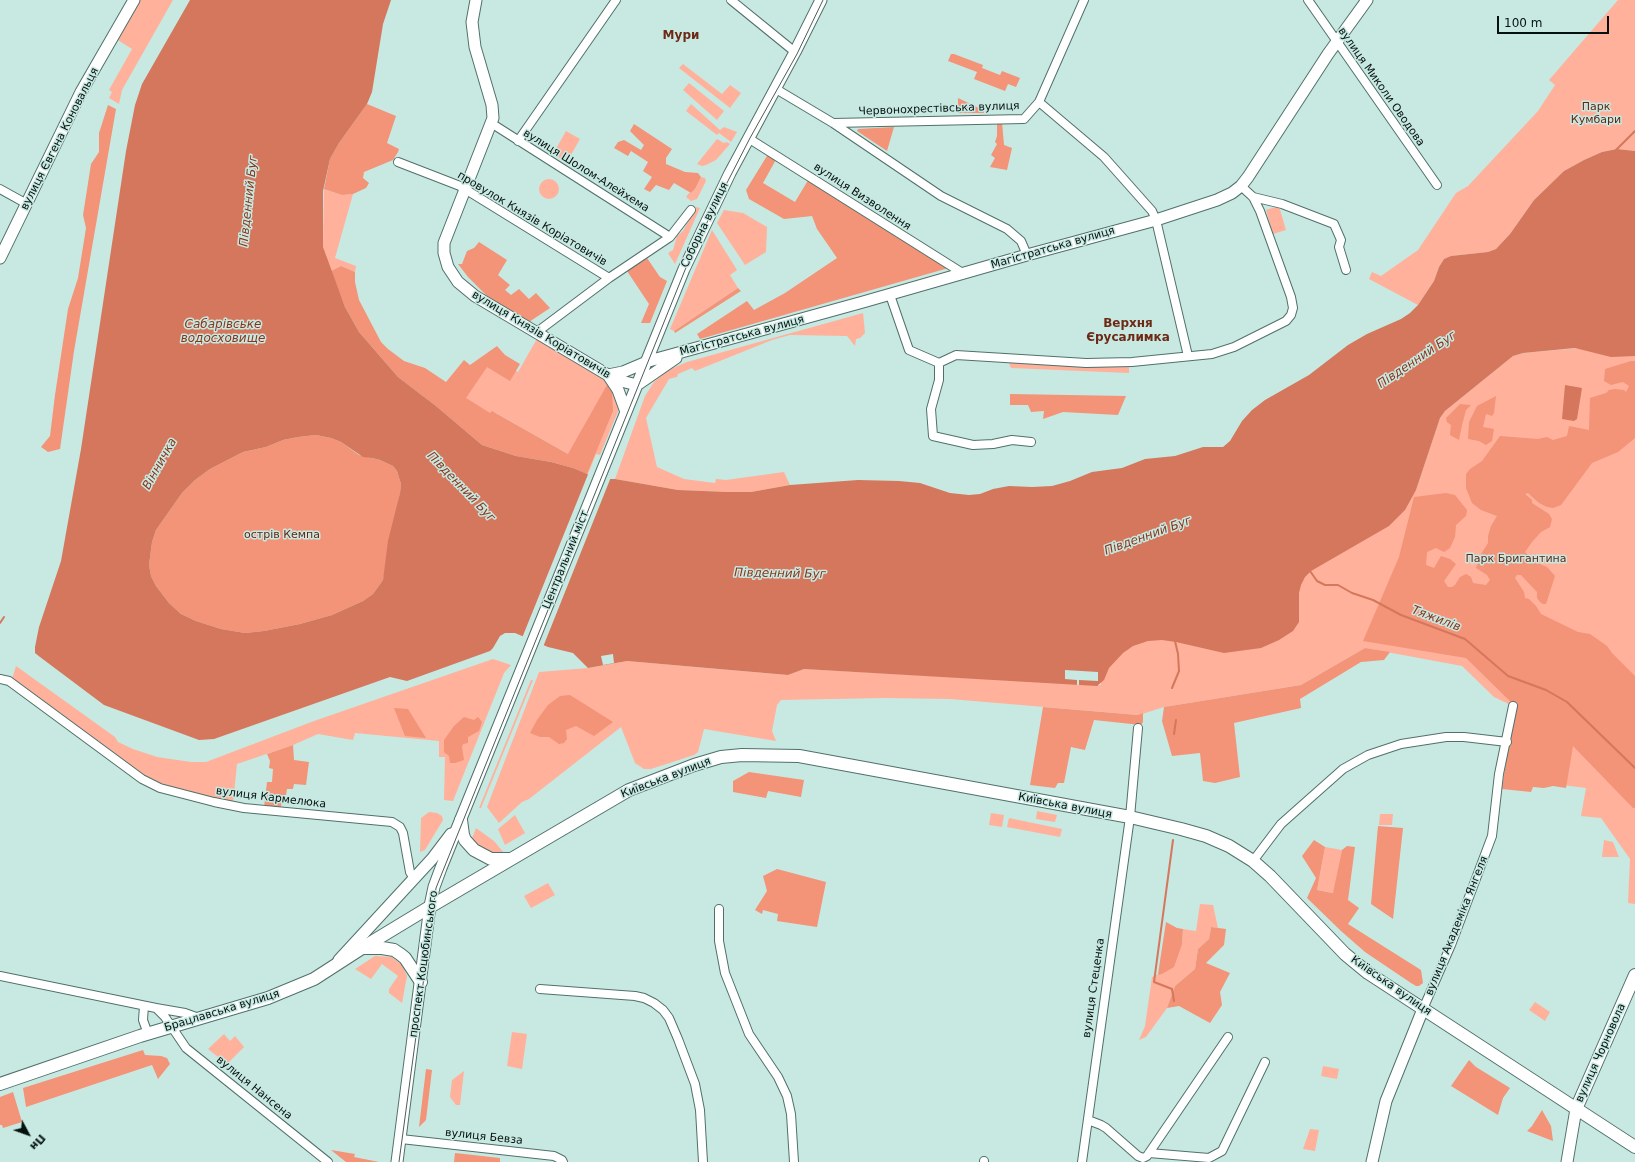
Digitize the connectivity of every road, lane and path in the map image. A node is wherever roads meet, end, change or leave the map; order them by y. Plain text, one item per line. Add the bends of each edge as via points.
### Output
1 (134, 0) edge
2 (476, 0) edge
3 (616, 0) edge
4 (731, 0) edge
5 (821, 0) edge
6 (1084, 0) edge
7 (1308, 0) edge
8 (1367, 0) edge
9 (1336, 42) junction
10 (795, 52) junction
11 (776, 89) junction
12 (1039, 102) junction
13 (491, 123) junction
14 (833, 123) junction
15 (748, 138) junction
16 (518, 141) junction
17 (398, 162) dead end
18 (1437, 185) dead end
19 (1241, 186) junction
20 (0, 189) edge
21 (465, 189) junction
22 (1252, 197) junction
23 (27, 204) junction
24 (691, 210) dead end
25 (1156, 220) junction
26 (670, 237) junction
27 (1027, 255) junction
28 (0, 258) edge
29 (1346, 270) dead end
30 (964, 274) junction
31 (609, 278) junction
32 (890, 295) junction
33 (538, 333) junction
34 (656, 337) junction
35 (684, 352) junction
36 (1188, 356) junction
37 (646, 362) junction
38 (939, 363) junction
39 (608, 375) junction
40 (637, 385) junction
41 (626, 412) junction
42 (1031, 442) dead end
43 (607, 458) joint
44 (525, 662) joint
45 (0, 679) edge
46 (1513, 706) dead end
47 (1138, 728) dead end
48 (1506, 742) junction
49 (1130, 817) junction
50 (461, 820) junction
51 (510, 859) junction
52 (1253, 861) junction
53 (414, 879) junction
54 (430, 906) junction
55 (718, 909) dead end
56 (362, 948) junction
57 (334, 966) junction
58 (1635, 975) edge
59 (0, 976) edge
60 (421, 982) junction
61 (540, 989) dead end
62 (144, 1006) junction
63 (156, 1008) junction
64 (1423, 1009) junction
65 (199, 1018) junction
66 (172, 1027) junction
67 (148, 1034) junction
68 (1228, 1037) dead end
69 (1265, 1062) dead end
70 (0, 1084) edge
71 (1576, 1109) junction
72 (1088, 1120) junction
73 (401, 1138) junction
74 (1635, 1147) edge
75 (1149, 1153) junction
76 (328, 1162) edge
77 (397, 1162) edge
78 (563, 1162) edge
79 (703, 1162) edge
80 (794, 1162) edge
81 (1082, 1162) edge
82 (1372, 1162) edge
83 (1567, 1162) edge

1 - 23 street, вулиця Євгена Коновальця via 81,92
2 - 13 street, вулиця Князів Коріатовичів via 472,22 475,46 492,105
3 - 16 street
4 - 10 street
5 - 10 street, Соборна вулиця
6 - 12 street, Червонохрестівська вулиця
7 - 9 street, вулиця Миколи Оводова
8 - 9 street, Магістратська вулиця
9 - 18 street, вулиця Миколи Оводова
9 - 19 street, Магістратська вулиця
10 - 11 street, Соборна вулиця
11 - 14 street
11 - 15 street, Соборна вулиця
12 - 14 street, Червонохрестівська вулиця via 1024,119
12 - 25 street via 1104,157 1152,211
13 - 16 street, вулиця Шолом-Алейхема
13 - 21 street, вулиця Князів Коріатовичів
14 - 27 street via 940,196 1015,234
15 - 30 street, вулиця Визволення
15 - 34 street, Соборна вулиця via 708,216
16 - 26 street, вулиця Шолом-Алейхема
17 - 21 street, провулок Князів Коріатовичів
19 - 22 street
19 - 25 street, Магістратська вулиця via 1218,200
20 - 23 street
21 - 31 street, провулок Князів Коріатовичів
21 - 33 street, вулиця Князів Коріатовичів via 444,244 448,267 468,291
22 - 29 street via 1282,204 1334,224 1341,240 1339,247
22 - 36 street via 1260,211 1291,297 1291,315 1286,321 1234,347 1212,354
23 - 28 street, вулиця Євгена Коновальця
24 - 26 street, Соборна вулиця
25 - 27 street, Магістратська вулиця
25 - 36 street
26 - 31 street, Соборна вулиця
27 - 30 street, Магістратська вулиця
30 - 32 street, Магістратська вулиця
31 - 33 street, Соборна вулиця
32 - 35 street, Магістратська вулиця
32 - 38 street via 909,350
33 - 39 street, вулиця Князів Коріатовичів
34 - 35 street via 665,350
34 - 37 street, Соборна вулиця
35 - 37 street, Магістратська вулиця
35 - 40 street
36 - 38 street via 1132,362 1086,363 956,355
37 - 39 street, Магістратська вулиця via 623,372
37 - 40 street, Соборна вулиця
38 - 42 street via 940,380 931,409 933,436 973,445 1012,440
39 - 40 street, вулиця Князів Коріатовичів
39 - 41 street via 618,390
40 - 41 street, Соборна вулиця
41 - 43 street, Соборна вулиця
43 - 44 street, Центральний міст
44 - 50 street, проспект Коцюбинського
45 - 53 street, вулиця Кармелюка via 9,681 142,779 160,788 244,808 392,822 400,826 403,833 410,872
46 - 48 street, вулиця Академіка Янгеля
47 - 49 street, вулиця Стеценка
48 - 52 street via 1446,737 1400,744 1368,755 1343,769 1281,824
48 - 64 street, вулиця Академіка Янгеля via 1499,774 1492,836 1451,945
49 - 51 main road, Київська вулиця via 799,756 742,755 700,763 629,790
49 - 52 main road, Київська вулиця via 1206,836
49 - 72 street, вулиця Стеценка
50 - 51 main road via 465,840 474,850 491,859
50 - 53 street
50 - 54 street, проспект Коцюбинського via 436,881
51 - 54 main road, Київська вулиця
52 - 64 main road, Київська вулиця via 1345,954 1368,973
53 - 57 street
54 - 56 main road, Брацлавська вулиця
54 - 60 street, проспект Коцюбинського
55 - 80 street via 719,941 725,973 749,1034 778,1077 787,1096 791,1114
56 - 57 main road, Брацлавська вулиця
56 - 60 main road via 394,950 405,958
57 - 65 main road, Брацлавська вулиця via 314,979 268,998
58 - 71 main road, вулиця Чорновола
59 - 62 street
60 - 73 street, проспект Коцюбинського
61 - 79 street via 635,996 654,1003 663,1010 669,1018 695,1084 700,1110
62 - 63 street
62 - 67 street via 143,1020
63 - 65 street
63 - 66 street, вулиця Нансена
64 - 71 main road, Київська вулиця
64 - 82 street, вулиця Академіка Янгеля via 1386,1101
65 - 66 main road, Брацлавська вулиця
66 - 67 main road, Брацлавська вулиця
66 - 76 street, вулиця Нансена via 186,1048
67 - 70 main road, Брацлавська вулиця
68 - 75 street
69 - 75 street via 1222,1151 1208,1158
71 - 74 main road, Київська вулиця
71 - 83 street
72 - 75 street via 1106,1128 1138,1156 1143,1158
72 - 81 street, вулиця Стеценка
73 - 77 street, проспект Коцюбинського
73 - 78 street, вулиця Бевза via 554,1156

